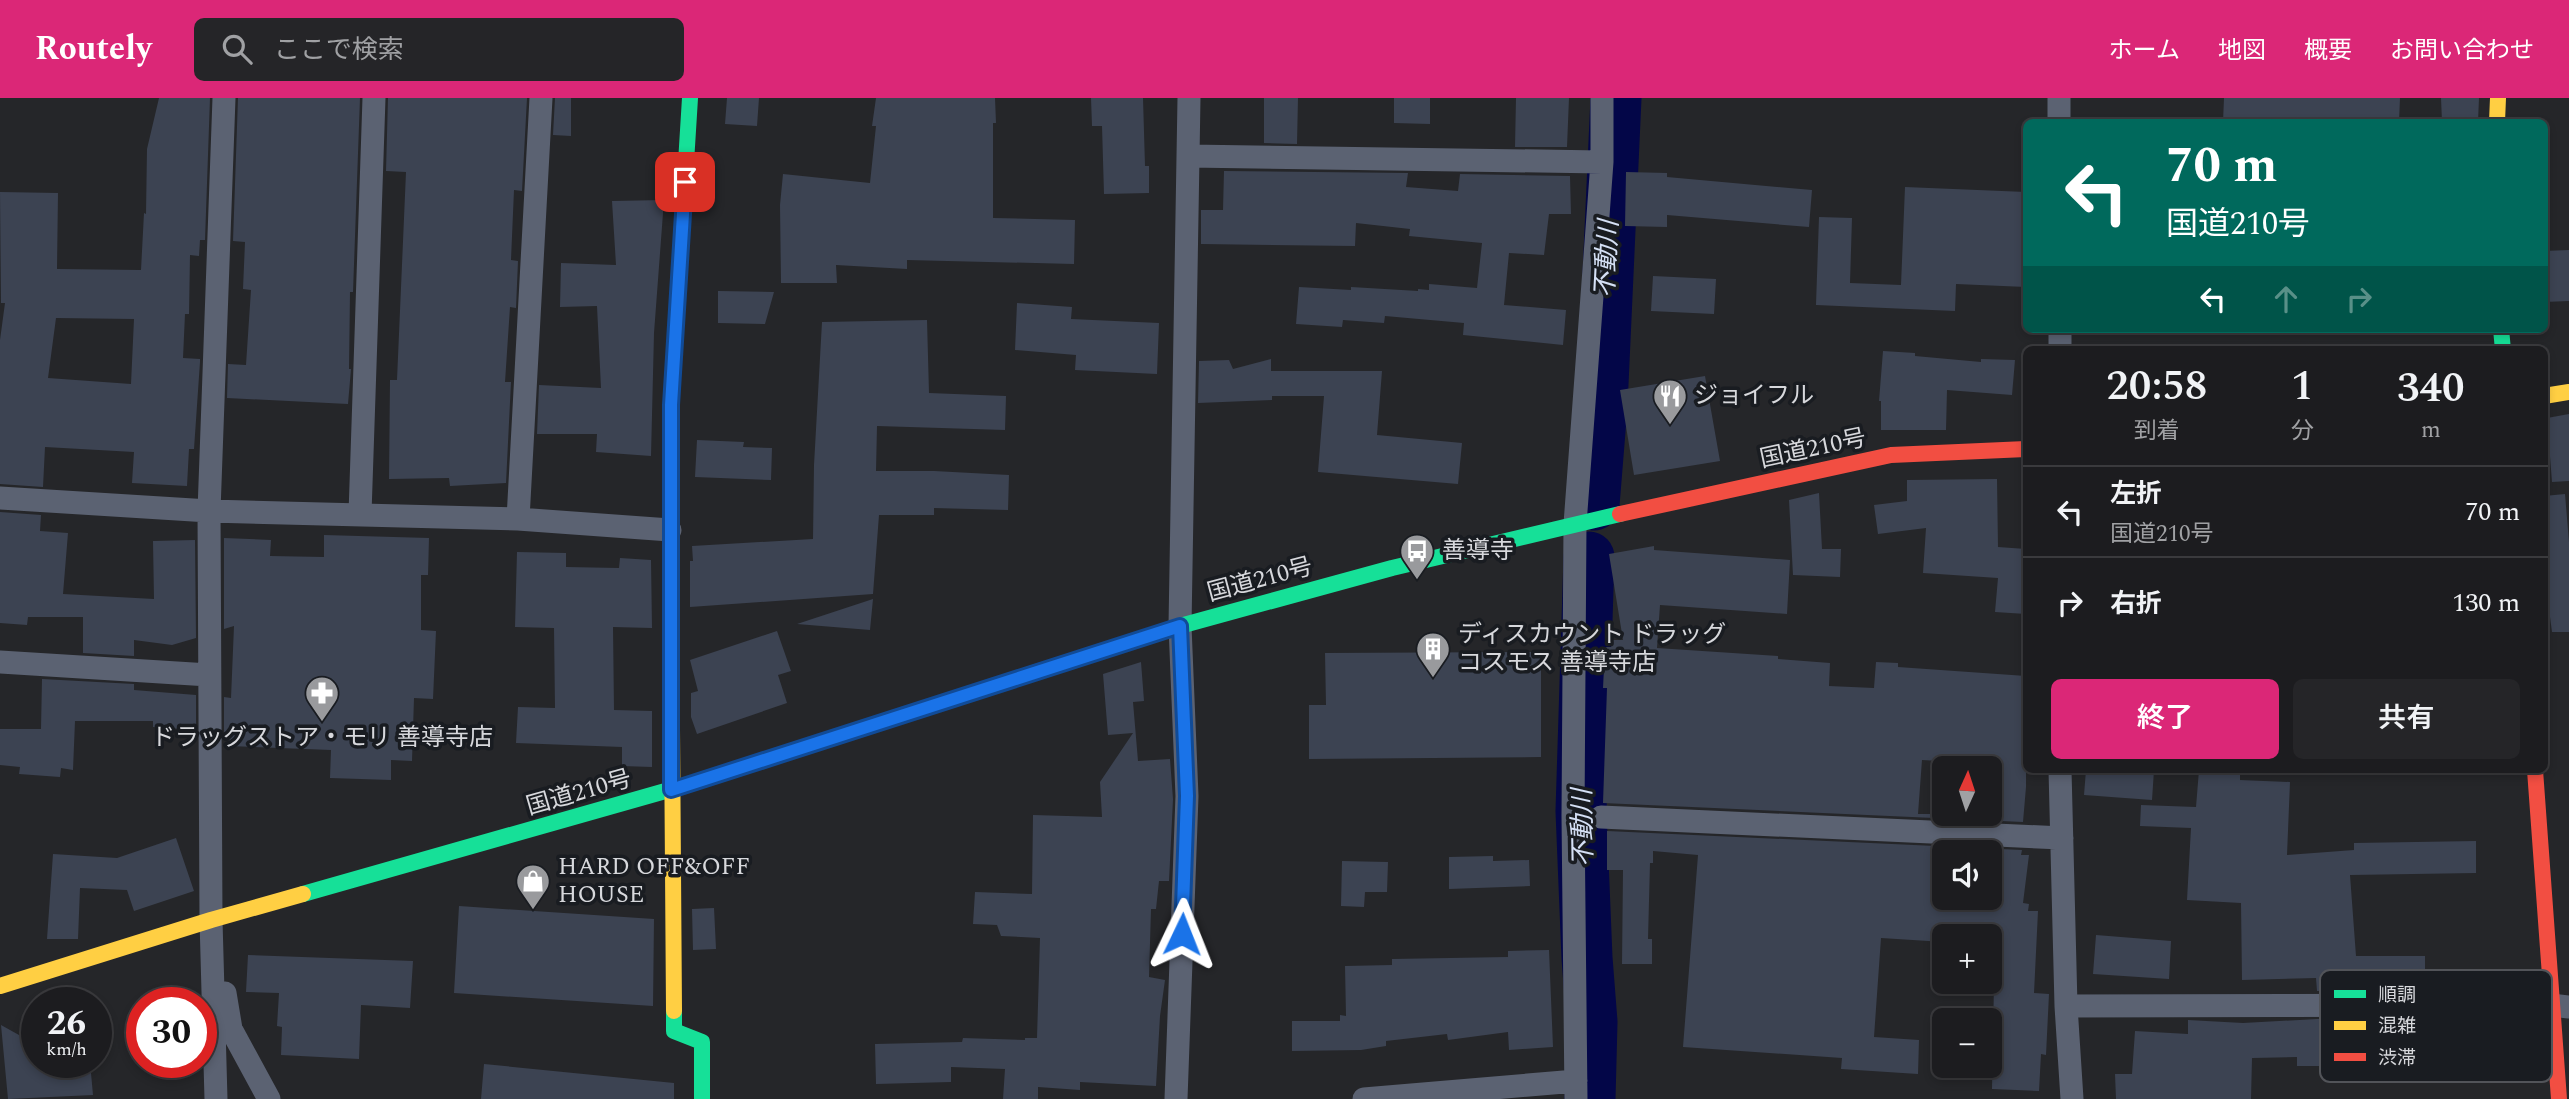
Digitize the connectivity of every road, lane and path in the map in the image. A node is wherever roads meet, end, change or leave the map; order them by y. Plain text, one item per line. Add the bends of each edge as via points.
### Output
1 (224, 98) edge
2 (374, 98) edge
3 (541, 98) edge
4 (690, 98) edge
5 (1189, 98) edge
6 (1602, 98) edge
7 (2059, 98) edge
8 (2498, 98) edge
9 (2059, 119) edge
10 (2497, 119) edge
11 (1189, 156) junction
12 (1602, 162) junction
13 (2569, 393) edge
14 (2548, 396) edge
15 (2023, 449) edge
16 (0, 498) edge
17 (208, 511) junction
18 (360, 514) junction
19 (518, 519) junction
20 (1575, 524) junction
21 (670, 530) junction
22 (1180, 626) junction
23 (0, 662) edge
24 (209, 675) junction
25 (2060, 773) edge
26 (2535, 773) edge
27 (671, 790) junction
28 (1601, 817) dead end
29 (2062, 838) junction
30 (211, 920) junction
31 (0, 986) edge
32 (2066, 1006) junction
33 (2320, 1006) edge
34 (2560, 1006) edge
35 (1576, 1090) edge
36 (216, 1099) edge
37 (269, 1099) edge
38 (702, 1099) edge
39 (1176, 1099) edge
40 (1364, 1099) edge
41 (2072, 1099) edge
42 (2559, 1099) edge

1 - 17 street
2 - 18 street
3 - 19 street
4 - 21 main road via 671,405
5 - 11 street
6 - 12 street
7 - 9 street
8 - 10 main road
11 - 12 street
11 - 22 street
12 - 20 street
13 - 14 main road
15 - 20 main road, 国道210号 via 1891,455
16 - 17 street
17 - 18 street
17 - 24 street
18 - 19 street
19 - 21 street
20 - 22 main road, 国道210号
20 - 35 street
21 - 27 main road
22 - 27 main road, 国道210号
22 - 39 street via 1187,796
23 - 24 street
24 - 30 street
25 - 29 street
26 - 34 main road
27 - 30 main road, 国道210号
27 - 38 main road via 674,1031 702,1042
28 - 29 street
29 - 32 street
30 - 31 main road, 国道210号
30 - 36 street
30 - 37 street via 231,1029
32 - 33 street
32 - 41 street
34 - 42 main road
35 - 40 street

